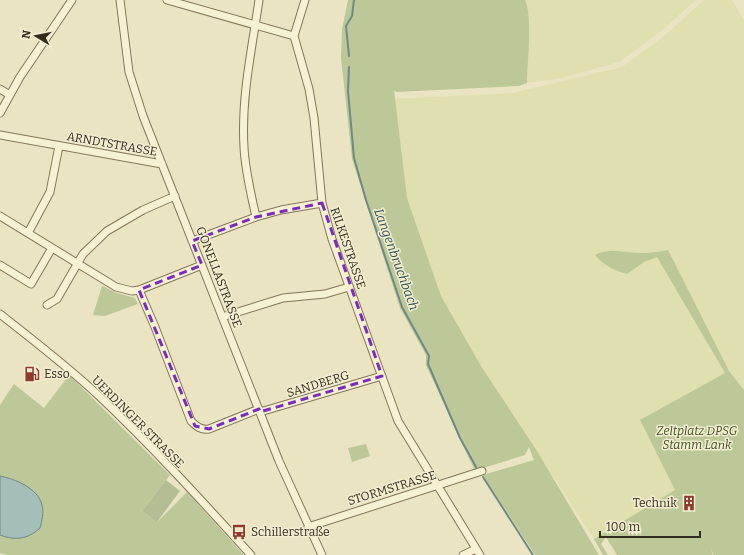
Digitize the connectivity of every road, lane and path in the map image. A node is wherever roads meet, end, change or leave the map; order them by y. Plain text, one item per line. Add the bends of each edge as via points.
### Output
1 (72, 0) edge
2 (120, 0) edge
3 (167, 0) edge
4 (259, 0) edge
5 (305, 0) edge
6 (256, 25) junction
7 (294, 36) junction
8 (0, 89) edge
9 (10, 95) junction
10 (0, 113) edge
11 (0, 135) edge
12 (59, 146) junction
13 (162, 164) junction
14 (175, 196) junction
15 (322, 203) junction
16 (256, 217) junction
17 (1, 220) edge
18 (28, 233) junction
19 (192, 241) junction
20 (52, 248) junction
21 (78, 263) junction
22 (0, 265) edge
23 (202, 265) junction
24 (349, 287) junction
25 (139, 290) junction
26 (47, 305) dead end
27 (0, 314) edge
28 (222, 318) junction
29 (382, 376) junction
30 (260, 411) junction
31 (482, 471) dead end
32 (437, 486) junction
33 (308, 527) junction
34 (478, 552) edge
35 (251, 555) edge
36 (322, 555) edge
37 (463, 555) edge

1 - 9 street
2 - 13 street, GONELLASTRASSE via 129,72
3 - 6 street
4 - 6 street
5 - 7 street
6 - 7 street
6 - 16 street via 245,94 244,126 246,166
7 - 15 street, RILKESTRASSE via 309,89 314,118
8 - 9 street
9 - 10 street
11 - 12 street, ARNDTSTRASSE
12 - 13 street, ARNDTSTRASSE
12 - 18 street, ARNDTSTRASSE via 50,192
13 - 14 street, GONELLASTRASSE
14 - 19 street, GONELLASTRASSE
14 - 21 street via 123,220 93,243
15 - 16 street
15 - 24 street, RILKESTRASSE
16 - 19 street
17 - 18 street
18 - 20 street
19 - 23 street, GONELLASTRASSE
20 - 21 street
20 - 22 street via 31,284
21 - 25 street via 116,287
21 - 26 street via 57,299
23 - 25 street
23 - 28 street, GONELLASTRASSE
24 - 28 street via 326,294 283,298
24 - 29 street, RILKESTRASSE
25 - 30 street, SANDBERG via 195,426 209,428
27 - 35 street, UERDINGER STRASSE via 98,395
28 - 30 street, GONELLASTRASSE
29 - 30 street, SANDBERG
29 - 32 street, RILKESTRASSE via 398,421
30 - 33 street, GONELLASTRASSE
31 - 32 street, STORMSTRASSE
32 - 33 street, STORMSTRASSE
32 - 34 street, RILKESTRASSE
33 - 36 street, GONELLASTRASSE
34 - 37 street

